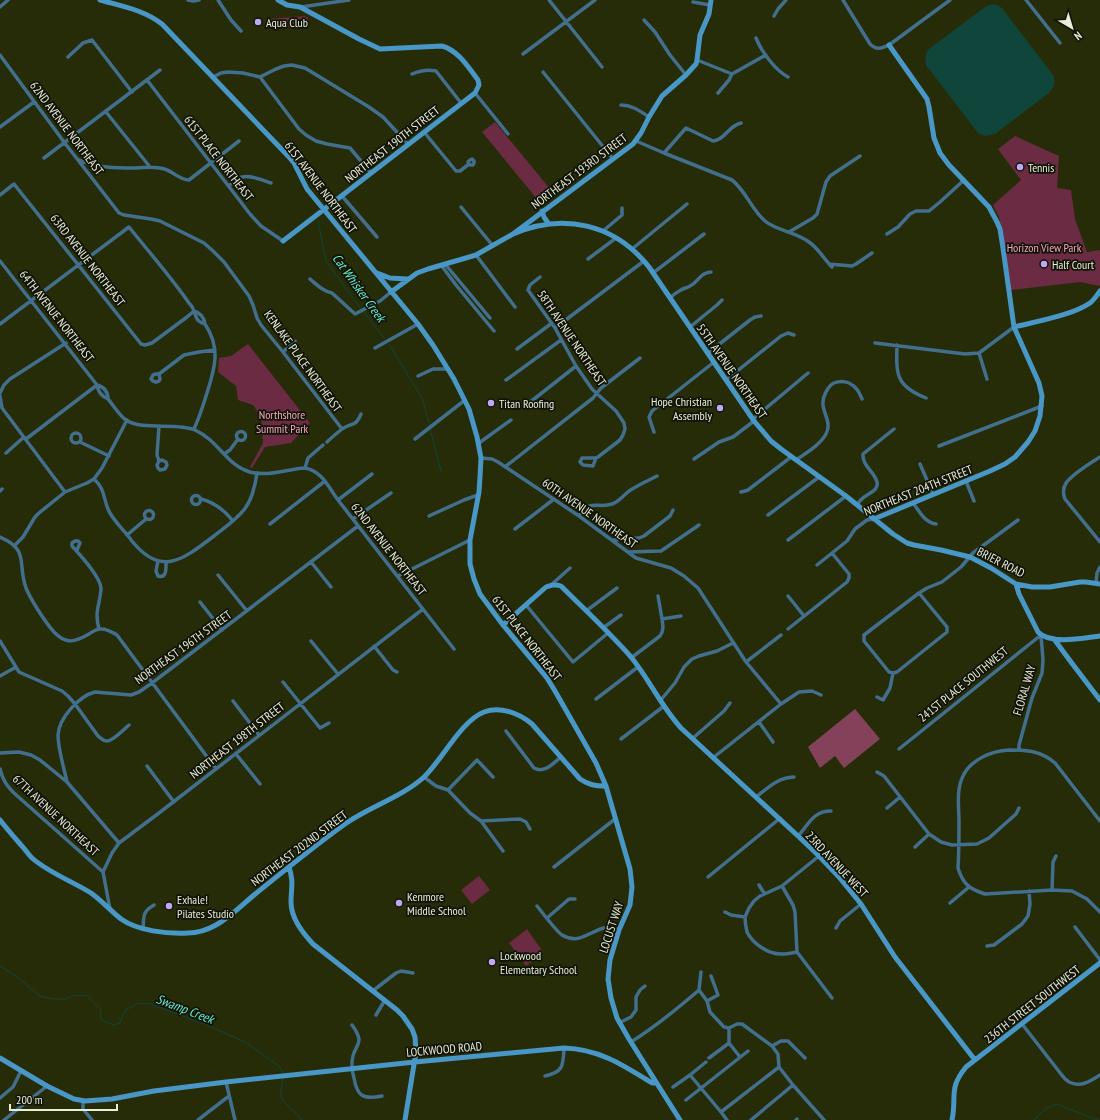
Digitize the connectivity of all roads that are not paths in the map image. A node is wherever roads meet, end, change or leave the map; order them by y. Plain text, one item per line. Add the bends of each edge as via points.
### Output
1 (8, 0) edge
2 (100, 0) edge
3 (188, 0) edge
4 (199, 0) edge
5 (218, 0) edge
6 (278, 0) edge
7 (349, 0) edge
8 (549, 0) edge
9 (594, 0) edge
10 (786, 0) edge
11 (843, 0) edge
12 (950, 0) edge
13 (1026, 0) edge
14 (693, 2) dead end
15 (710, 3) edge
16 (0, 6) edge
17 (300, 7) junction
18 (774, 16) dead end
19 (644, 20) dead end
20 (566, 21) junction
21 (241, 31) dead end
22 (756, 38) dead end
23 (1060, 43) dead end
24 (889, 45) junction
25 (0, 54) edge
26 (523, 54) dead end
27 (766, 55) junction
28 (68, 57) dead end
29 (697, 60) junction
30 (602, 67) dead end
31 (160, 70) dead end
32 (543, 72) dead end
33 (412, 74) dead end
34 (732, 74) junction
35 (686, 75) junction
36 (213, 77) junction
37 (260, 77) junction
38 (788, 77) dead end
39 (147, 80) junction
40 (132, 92) junction
41 (475, 92) junction
42 (718, 93) dead end
43 (34, 102) junction
44 (461, 103) junction
45 (621, 105) dead end
46 (106, 112) junction
47 (649, 117) junction
48 (741, 123) dead end
49 (0, 127) edge
50 (424, 132) junction
51 (508, 134) dead end
52 (239, 141) dead end
53 (636, 141) junction
54 (64, 142) junction
55 (408, 144) junction
56 (664, 153) junction
57 (860, 156) dead end
58 (44, 158) dead end
59 (613, 159) junction
60 (78, 160) junction
61 (211, 164) junction
62 (469, 164) dead end
63 (150, 167) junction
64 (371, 173) junction
65 (964, 180) junction
66 (271, 182) dead end
67 (229, 186) junction
68 (0, 195) edge
69 (342, 196) junction
70 (687, 204) dead end
71 (461, 207) dead end
72 (622, 208) dead end
73 (324, 210) junction
74 (542, 212) junction
75 (119, 213) joint
76 (548, 223) junction
77 (603, 231) junction
78 (789, 232) junction
79 (513, 234) junction
80 (704, 234) dead end
81 (887, 234) dead end
82 (377, 237) dead end
83 (616, 238) junction
84 (283, 241) joint
85 (493, 246) junction
86 (632, 248) junction
87 (872, 253) dead end
88 (476, 255) junction
89 (588, 259) dead end
90 (0, 261) edge
91 (644, 261) junction
92 (78, 265) junction
93 (443, 265) junction
94 (375, 272) junction
95 (653, 272) junction
96 (711, 272) dead end
97 (540, 277) dead end
98 (310, 279) dead end
99 (408, 279) junction
100 (1100, 291) edge
101 (392, 292) junction
102 (670, 298) junction
103 (32, 300) junction
104 (722, 300) dead end
105 (515, 307) dead end
106 (194, 311) junction
107 (760, 316) dead end
108 (490, 318) dead end
109 (552, 323) junction
110 (0, 324) edge
111 (418, 324) junction
112 (1014, 327) junction
113 (555, 328) junction
114 (690, 328) junction
115 (494, 331) dead end
116 (794, 335) dead end
117 (561, 340) junction
118 (295, 342) dead end
119 (66, 343) junction
120 (875, 343) dead end
121 (897, 345) junction
122 (375, 348) dead end
123 (517, 348) dead end
124 (215, 350) junction
125 (282, 352) junction
126 (708, 353) junction
127 (979, 353) junction
128 (640, 358) dead end
129 (714, 362) junction
130 (576, 366) junction
131 (448, 368) junction
132 (808, 373) dead end
133 (159, 374) dead end
134 (418, 376) dead end
135 (987, 379) dead end
136 (506, 380) dead end
137 (726, 380) junction
138 (0, 383) edge
139 (97, 384) junction
140 (3, 388) junction
141 (597, 394) junction
142 (0, 395) edge
143 (926, 398) dead end
144 (862, 399) dead end
145 (465, 400) junction
146 (529, 402) dead end
147 (1042, 406) junction
148 (361, 414) dead end
149 (127, 420) junction
150 (511, 420) dead end
151 (754, 420) junction
152 (159, 426) junction
153 (194, 429) junction
154 (342, 429) junction
155 (894, 429) dead end
156 (654, 432) dead end
157 (25, 438) junction
158 (238, 439) dead end
159 (415, 440) dead end
160 (80, 442) dead end
161 (327, 442) dead end
162 (479, 443) junction
163 (323, 445) dead end
164 (939, 446) dead end
165 (6, 453) dead end
166 (224, 454) junction
167 (109, 456) junction
168 (1100, 456) edge
169 (791, 457) junction
170 (481, 458) junction
171 (596, 458) dead end
172 (694, 459) dead end
173 (796, 460) junction
174 (159, 461) dead end
175 (920, 464) dead end
176 (505, 467) junction
177 (305, 468) junction
178 (257, 473) junction
179 (372, 474) dead end
180 (656, 476) dead end
181 (819, 477) junction
182 (94, 479) junction
183 (325, 481) junction
184 (966, 481) junction
185 (65, 492) junction
186 (741, 492) dead end
187 (391, 493) dead end
188 (933, 494) junction
189 (478, 495) junction
190 (846, 496) junction
191 (201, 499) dead end
192 (554, 499) junction
193 (338, 500) junction
194 (974, 501) dead end
195 (913, 503) junction
196 (857, 505) junction
197 (673, 510) dead end
198 (768, 515) dead end
199 (429, 516) dead end
200 (579, 516) junction
201 (146, 519) dead end
202 (353, 519) junction
203 (874, 519) junction
204 (1018, 520) dead end
205 (233, 521) junction
206 (270, 524) dead end
207 (936, 524) dead end
208 (699, 525) dead end
209 (358, 526) junction
210 (515, 529) dead end
211 (127, 535) junction
212 (0, 537) edge
213 (470, 540) junction
214 (613, 540) junction
215 (788, 540) dead end
216 (1100, 542) edge
217 (15, 545) junction
218 (77, 550) dead end
219 (941, 550) joint
220 (628, 552) junction
221 (832, 553) junction
222 (970, 557) junction
223 (158, 561) junction
224 (166, 562) junction
225 (311, 562) junction
226 (818, 565) dead end
227 (1100, 567) edge
228 (570, 568) dead end
229 (218, 575) dead end
230 (398, 576) junction
231 (1098, 583) edge
232 (1016, 584) junction
233 (551, 585) junction
234 (331, 587) dead end
235 (617, 588) dead end
236 (919, 593) junction
237 (658, 596) dead end
238 (788, 596) dead end
239 (200, 602) dead end
240 (526, 605) junction
241 (423, 609) junction
242 (247, 611) junction
243 (586, 611) junction
244 (621, 615) dead end
245 (681, 616) dead end
246 (804, 616) junction
247 (662, 619) junction
248 (503, 625) junction
249 (603, 628) junction
250 (99, 629) junction
251 (788, 629) dead end
252 (222, 630) junction
253 (608, 633) junction
254 (781, 635) dead end
255 (1041, 635) junction
256 (1100, 636) edge
257 (1054, 639) junction
258 (0, 641) edge
259 (312, 641) dead end
260 (733, 643) junction
261 (374, 646) junction
262 (454, 649) dead end
263 (631, 658) junction
264 (746, 662) junction
265 (638, 666) junction
266 (16, 667) junction
267 (397, 672) dead end
268 (893, 673) junction
269 (338, 674) junction
270 (0, 676) edge
271 (283, 682) dead end
272 (152, 683) junction
273 (821, 695) dead end
274 (877, 697) dead end
275 (596, 699) dead end
276 (1100, 700) edge
277 (233, 702) dead end
278 (730, 703) dead end
279 (75, 704) junction
280 (300, 704) junction
281 (662, 704) junction
282 (781, 704) junction
283 (759, 722) junction
284 (329, 723) dead end
285 (129, 725) dead end
286 (506, 731) dead end
287 (259, 735) junction
288 (693, 738) junction
289 (621, 739) dead end
290 (773, 742) dead end
291 (899, 749) dead end
292 (1019, 750) junction
293 (0, 753) edge
294 (236, 754) junction
295 (561, 757) junction
296 (714, 757) junction
297 (147, 766) dead end
298 (0, 769) edge
299 (216, 769) junction
300 (877, 772) dead end
301 (424, 777) junction
302 (493, 777) dead end
303 (794, 777) dead end
304 (67, 782) junction
305 (260, 784) dead end
306 (606, 786) junction
307 (448, 790) junction
308 (609, 797) joint
309 (756, 797) junction
310 (900, 797) junction
311 (174, 802) junction
312 (887, 808) dead end
313 (1019, 808) dead end
314 (831, 811) dead end
315 (615, 819) junction
316 (779, 819) junction
317 (0, 820) edge
318 (481, 821) junction
319 (1100, 821) edge
320 (530, 829) dead end
321 (929, 834) junction
322 (798, 836) junction
323 (119, 843) junction
324 (959, 845) junction
325 (916, 847) dead end
326 (502, 851) dead end
327 (819, 856) junction
328 (1056, 856) dead end
329 (289, 867) junction
330 (554, 867) dead end
331 (103, 872) junction
332 (708, 877) dead end
333 (759, 885) dead end
334 (782, 886) junction
335 (969, 887) junction
336 (1052, 890) junction
337 (1030, 891) junction
338 (764, 893) junction
339 (575, 899) dead end
340 (950, 903) dead end
341 (861, 904) junction
342 (154, 905) dead end
343 (537, 906) dead end
344 (110, 909) junction
345 (725, 912) dead end
346 (1100, 912) edge
347 (745, 917) junction
348 (547, 918) junction
349 (1075, 927) dead end
350 (836, 928) dead end
351 (143, 929) junction
352 (619, 930) junction
353 (987, 946) dead end
354 (796, 952) junction
355 (1100, 960) edge
356 (1100, 963) edge
357 (701, 972) dead end
358 (413, 973) dead end
359 (712, 976) dead end
360 (645, 986) dead end
361 (374, 990) junction
362 (699, 990) junction
363 (832, 998) dead end
364 (386, 1000) junction
365 (707, 1001) junction
366 (376, 1015) dead end
367 (620, 1023) junction
368 (1022, 1024) junction
369 (352, 1025) dead end
370 (729, 1028) junction
371 (631, 1042) junction
372 (729, 1043) junction
373 (772, 1046) junction
374 (564, 1048) junction
375 (748, 1051) dead end
376 (740, 1057) junction
377 (0, 1058) edge
378 (709, 1058) dead end
379 (805, 1058) dead end
380 (975, 1060) junction
381 (415, 1062) junction
382 (706, 1062) dead end
383 (779, 1066) junction
384 (352, 1068) junction
385 (21, 1071) junction
386 (1100, 1074) edge
387 (545, 1076) dead end
388 (690, 1076) junction
389 (226, 1082) junction
390 (656, 1083) junction
391 (793, 1085) junction
392 (47, 1086) junction
393 (673, 1087) dead end
394 (700, 1088) junction
395 (229, 1096) junction
396 (382, 1096) dead end
397 (0, 1098) edge
398 (686, 1100) dead end
399 (83, 1101) junction
400 (721, 1112) junction
401 (4, 1120) edge
402 (92, 1120) edge
403 (198, 1120) edge
404 (235, 1120) edge
405 (405, 1120) edge
406 (680, 1120) edge
407 (727, 1120) edge
408 (751, 1120) edge
409 (824, 1120) edge
410 (952, 1120) edge

1 - 16 street
2 - 36 street, 61ST AVENUE NORTHEAST via 138,11 156,20
3 - 4 street
5 - 21 street
6 - 17 street via 287,5
7 - 17 street
8 - 20 street
9 - 20 street
10 - 18 street
11 - 24 street via 873,48 881,49
12 - 24 street
13 - 23 street
14 - 15 street
15 - 29 street, NORTHEAST 193RD STREET via 709,14 700,35
17 - 41 street via 380,49 442,46 448,48 460,56 478,80 479,85
19 - 35 street
20 - 26 street
20 - 30 street
22 - 27 street
24 - 65 street via 927,99 934,138 940,153
25 - 43 street, 62ND AVENUE NORTHEAST
27 - 34 street
27 - 38 street via 782,74
28 - 40 street via 83,43 92,40
29 - 34 street
29 - 35 street, NORTHEAST 193RD STREET
31 - 39 street
32 - 59 street
33 - 44 street via 417,71 436,71
34 - 42 street
35 - 47 street, NORTHEAST 193RD STREET via 662,96
36 - 37 street via 228,72
36 - 73 street, 61ST AVENUE NORTHEAST via 289,157 307,189
37 - 55 street via 284,66 305,68 383,117
37 - 64 street via 299,129 316,141 350,148
39 - 40 street
39 - 61 street, 61ST PLACE NORTHEAST
40 - 46 street
41 - 44 street, NORTHEAST 190TH STREET
41 - 51 street
43 - 49 street
43 - 54 street, 62ND AVENUE NORTHEAST
44 - 50 street, NORTHEAST 190TH STREET
45 - 47 street via 639,110
46 - 54 street
46 - 63 street
47 - 53 street, NORTHEAST 193RD STREET
48 - 56 street via 713,141 686,128
50 - 55 street, NORTHEAST 190TH STREET
50 - 62 street via 456,171
52 - 61 street
53 - 56 street
53 - 59 street, NORTHEAST 193RD STREET
54 - 58 street
54 - 60 street, 62ND AVENUE NORTHEAST
55 - 64 street, NORTHEAST 190TH STREET
56 - 78 street via 732,180 740,187 756,213 770,225
57 - 78 street via 830,176 817,214
59 - 74 street, NORTHEAST 193RD STREET
60 - 63 street via 97,167
60 - 75 street, 62ND AVENUE NORTHEAST
61 - 63 street via 189,180 166,169
61 - 67 street, 61ST PLACE NORTHEAST
64 - 69 street, NORTHEAST 190TH STREET
65 - 81 street via 928,211 910,214
65 - 112 street via 989,207 1000,229
66 - 67 street via 243,176
67 - 84 street, 61ST PLACE NORTHEAST via 256,221
68 - 92 street, 63RD AVENUE NORTHEAST via 14,184
69 - 73 street, NORTHEAST 190TH STREET
69 - 82 street
70 - 86 street
71 - 85 street
72 - 77 street via 622,215
73 - 84 street, NORTHEAST 190TH STREET
73 - 94 street, 61ST AVENUE NORTHEAST
74 - 76 street
74 - 79 street, NORTHEAST 193RD STREET
75 - 125 street, KENLAKE PLACE NORTHEAST via 160,221 204,243 224,262 249,296 261,325
76 - 77 street, 55TH AVENUE NORTHEAST via 588,226
76 - 79 street, 55TH AVENUE NORTHEAST
77 - 83 street, 55TH AVENUE NORTHEAST
78 - 87 street via 808,241 830,266 852,266
79 - 85 street, NORTHEAST 193RD STREET
80 - 95 street
83 - 86 street, 55TH AVENUE NORTHEAST
83 - 89 street
85 - 88 street, NORTHEAST 193RD STREET
86 - 91 street, 55TH AVENUE NORTHEAST
88 - 93 street, NORTHEAST 193RD STREET
88 - 105 street
90 - 103 street, 64TH AVENUE NORTHEAST
91 - 95 street, 55TH AVENUE NORTHEAST
91 - 113 street
92 - 103 street
92 - 106 street, 63RD AVENUE NORTHEAST via 143,345 148,345
92 - 106 street via 129,227
93 - 99 street, NORTHEAST 193RD STREET via 422,271
93 - 108 street
93 - 115 street
94 - 99 street via 390,278
94 - 101 street, 61ST AVENUE NORTHEAST
95 - 102 street, 55TH AVENUE NORTHEAST
96 - 102 street via 705,273
97 - 109 street, 58TH AVENUE NORTHEAST via 528,290
98 - 101 street via 332,293 355,314
99 - 101 street, NORTHEAST 193RD STREET
100 - 112 street via 1090,303 1077,310
101 - 111 street, 61ST AVENUE NORTHEAST
102 - 114 street, 55TH AVENUE NORTHEAST
103 - 110 street
103 - 119 street, 64TH AVENUE NORTHEAST
104 - 114 street
106 - 124 street via 199,322 204,324 213,339
107 - 126 street via 750,320
109 - 113 street, 58TH AVENUE NORTHEAST
109 - 123 street
111 - 122 street
111 - 131 street, 61ST AVENUE NORTHEAST
112 - 127 street
112 - 147 street via 1039,383
113 - 117 street, 58TH AVENUE NORTHEAST
114 - 126 street, 55TH AVENUE NORTHEAST
116 - 137 street via 781,336
117 - 130 street, 58TH AVENUE NORTHEAST
117 - 136 street
118 - 125 street
119 - 139 street, 64TH AVENUE NORTHEAST
119 - 140 street via 10,379
120 - 121 street
121 - 127 street via 965,354
121 - 143 street via 896,366 902,382 914,393
124 - 133 street via 184,355
124 - 153 street via 214,371
125 - 154 street, KENLAKE PLACE NORTHEAST
126 - 129 street, 55TH AVENUE NORTHEAST
127 - 135 street
128 - 141 street via 601,388
129 - 137 street, 55TH AVENUE NORTHEAST
129 - 156 street via 652,411 650,417
130 - 141 street, 58TH AVENUE NORTHEAST
130 - 146 street
131 - 134 street via 433,369
131 - 145 street, 61ST AVENUE NORTHEAST
132 - 151 street
137 - 151 street, 55TH AVENUE NORTHEAST
138 - 140 street
139 - 149 street, 64TH AVENUE NORTHEAST via 103,397 108,399
139 - 157 street
140 - 142 street
141 - 171 street, 58TH AVENUE NORTHEAST via 616,412 625,429 620,440
141 - 176 street
142 - 157 street via 2,408
144 - 173 street via 857,388 846,382 830,386 822,400 828,429 821,441
145 - 159 street
145 - 162 street, 61ST AVENUE NORTHEAST
147 - 164 street
147 - 184 street, NORTHEAST 204TH STREET via 1035,431 1015,457
148 - 154 street via 358,421
149 - 152 street via 136,424
149 - 167 street
150 - 162 street
151 - 169 street, 55TH AVENUE NORTHEAST via 771,441
151 - 172 street via 732,437 718,442
152 - 153 street
152 - 174 street
153 - 166 street via 208,438
154 - 161 street
155 - 196 street via 863,454 862,458 877,486
157 - 165 street
157 - 185 street
158 - 166 street
160 - 167 street
162 - 170 street, 61ST AVENUE NORTHEAST
163 - 177 street via 308,458
166 - 178 street via 233,463
167 - 182 street
168 - 216 street via 1070,479 1065,485 1064,492 1066,499
169 - 173 street, 55TH AVENUE NORTHEAST
169 - 186 street via 748,490
170 - 176 street, 60TH AVENUE NORTHEAST via 492,459
170 - 189 street, 61ST PLACE NORTHEAST
173 - 181 street, 55TH AVENUE NORTHEAST
175 - 188 street
176 - 192 street, 60TH AVENUE NORTHEAST
177 - 178 street
177 - 183 street, 62ND AVENUE NORTHEAST via 316,472
178 - 205 street via 248,505
179 - 193 street
180 - 200 street via 630,490 619,501 607,506 590,506
181 - 190 street, 55TH AVENUE NORTHEAST
181 - 198 street
182 - 185 street
182 - 211 street via 101,487 109,510
183 - 193 street, 62ND AVENUE NORTHEAST
183 - 206 street
184 - 188 street, NORTHEAST 204TH STREET
184 - 194 street
185 - 217 street via 39,513
187 - 202 street
188 - 195 street, NORTHEAST 204TH STREET
189 - 199 street
189 - 213 street, 61ST PLACE NORTHEAST
190 - 196 street, 55TH AVENUE NORTHEAST
190 - 215 street
191 - 205 street via 223,511
192 - 200 street, 60TH AVENUE NORTHEAST
192 - 210 street
193 - 202 street, 62ND AVENUE NORTHEAST
195 - 203 street, NORTHEAST 204TH STREET
195 - 207 street via 925,520
196 - 203 street, 55TH AVENUE NORTHEAST
197 - 214 street via 670,516 644,536
200 - 214 street, 60TH AVENUE NORTHEAST
201 - 211 street
202 - 209 street, 62ND AVENUE NORTHEAST
203 - 219 street, 55TH AVENUE NORTHEAST via 907,543
203 - 221 street, NORTHEAST 204TH STREET via 867,520 855,529 847,541
204 - 222 street
205 - 224 street via 191,554 179,560
208 - 220 street via 661,551
209 - 225 street, NORTHEAST 196TH STREET
209 - 230 street, 62ND AVENUE NORTHEAST
211 - 223 street via 142,553
212 - 217 street
213 - 230 street
213 - 248 street, 61ST PLACE NORTHEAST via 470,564 480,594
214 - 220 street, 60TH AVENUE NORTHEAST
217 - 250 street via 21,555 27,590 54,632 71,641
218 - 250 street via 100,583 97,613
219 - 222 street, BRIER ROAD
220 - 260 street, 60TH AVENUE NORTHEAST via 636,558 671,568 698,588
221 - 226 street, NORTHEAST 204TH STREET
221 - 246 street via 849,578
222 - 232 street, BRIER ROAD
222 - 236 street via 942,582
223 - 224 street
223 - 224 street via 156,574 160,577 165,574
225 - 234 street
225 - 242 street, NORTHEAST 196TH STREET
227 - 231 street via 1097,573
228 - 233 street
229 - 242 street
230 - 241 street, 62ND AVENUE NORTHEAST
231 - 232 street, BRIER ROAD via 1080,582 1050,587
232 - 255 street
233 - 240 street
233 - 243 street via 561,586
235 - 243 street
236 - 268 street via 947,627 947,632
236 - 268 street via 864,635 864,641 889,672
237 - 247 street
238 - 246 street
239 - 252 street
240 - 248 street
240 - 253 street via 573,662
241 - 261 street, NORTHEAST 198TH STREET
241 - 262 street, 62ND AVENUE NORTHEAST
242 - 252 street, NORTHEAST 196TH STREET
243 - 249 street
244 - 249 street
245 - 247 street
246 - 251 street
247 - 263 street via 664,627 660,636
248 - 306 street, 61ST PLACE NORTHEAST via 551,684 596,763
249 - 253 street
250 - 272 street via 117,636
252 - 272 street, NORTHEAST 196TH STREET
253 - 263 street
254 - 264 street
255 - 257 street
255 - 291 street, 241ST PLACE SOUTHWEST
255 - 292 street, FLORAL WAY via 1042,673 1032,698
256 - 257 street
257 - 276 street
258 - 266 street
259 - 269 street
260 - 264 street, 60TH AVENUE NORTHEAST
260 - 281 street via 692,659 684,667
261 - 267 street
261 - 269 street, NORTHEAST 198TH STREET
263 - 265 street
264 - 282 street, 60TH AVENUE NORTHEAST
265 - 275 street
265 - 281 street
266 - 270 street
266 - 279 street via 25,675 62,691
268 - 274 street via 890,688 883,700
269 - 280 street, NORTHEAST 198TH STREET
271 - 280 street
272 - 279 street, NORTHEAST 196TH STREET via 131,695 95,692
272 - 299 street
273 - 282 street via 812,691 799,692
277 - 287 street
278 - 288 street
279 - 285 street via 98,736 106,741 111,740
279 - 304 street, NORTHEAST 196TH STREET via 63,720 58,734
280 - 284 street via 320,728
280 - 287 street, NORTHEAST 198TH STREET
281 - 288 street via 676,723
281 - 289 street
282 - 283 street
283 - 290 street
283 - 296 street
286 - 295 street via 538,770 545,770
287 - 294 street, NORTHEAST 198TH STREET
288 - 296 street, 23RD AVENUE WEST
292 - 319 street via 1035,752 1052,760
292 - 324 street via 990,753 971,766 963,776 958,791
293 - 304 street via 19,752 31,755
294 - 299 street, NORTHEAST 198TH STREET
294 - 305 street
295 - 301 street, NORTHEAST 202ND STREET via 526,719 503,710 490,710 474,718 464,728
295 - 306 street via 586,783
296 - 309 street, 23RD AVENUE WEST
297 - 311 street
298 - 331 street, 67TH AVENUE NORTHEAST via 7,786
299 - 311 street, NORTHEAST 198TH STREET
300 - 310 street via 884,776
301 - 307 street via 436,786
301 - 329 street, NORTHEAST 202ND STREET via 346,824
302 - 307 street via 477,760
303 - 309 street via 782,778
304 - 323 street
306 - 308 street, 61ST PLACE NORTHEAST
307 - 318 street
308 - 315 street, LOCUST WAY
309 - 316 street, 23RD AVENUE WEST
310 - 312 street
310 - 321 street
311 - 323 street, NORTHEAST 198TH STREET
313 - 324 street via 1016,814 989,838 977,844
314 - 322 street via 820,812 812,818
315 - 330 street
315 - 352 street, LOCUST WAY via 630,869 632,887 630,905
316 - 322 street, 23RD AVENUE WEST
316 - 332 street
317 - 344 street, NORTHEAST 202ND STREET via 32,857 91,893
318 - 320 street via 520,819 526,822
318 - 326 street
321 - 324 street via 941,842
321 - 325 street
322 - 327 street, 23RD AVENUE WEST
323 - 331 street, NORTHEAST 198TH STREET
324 - 335 street via 958,868 961,878
327 - 334 street
327 - 341 street, 23RD AVENUE WEST
328 - 336 street via 1053,862
329 - 351 street, NORTHEAST 202ND STREET via 217,925 206,930 188,933
329 - 361 street via 292,881 291,903 299,926 313,944
331 - 344 street
333 - 338 street
334 - 338 street
334 - 354 street via 793,905
335 - 337 street via 985,894
335 - 340 street
336 - 337 street
336 - 346 street via 1072,891
337 - 353 street via 1028,916 1022,924 994,945
338 - 347 street via 754,901
339 - 348 street via 570,899
341 - 350 street via 840,921
341 - 380 street, 23RD AVENUE WEST via 895,957
342 - 351 street via 144,913
343 - 348 street
344 - 351 street, NORTHEAST 202ND STREET via 122,919
345 - 347 street
347 - 354 street via 750,938 762,948 780,954
348 - 352 street via 561,934 571,938 582,938 603,928
349 - 355 street
352 - 367 street, LOCUST WAY via 610,960 608,979 611,998
354 - 363 street
356 - 368 street, 236TH STREET SOUTHWEST
357 - 362 street
358 - 361 street via 396,973
359 - 365 street via 718,996
360 - 367 street via 636,997 636,1010 631,1017
361 - 364 street
362 - 365 street
362 - 371 street via 664,1020
364 - 366 street
364 - 381 street via 412,1029 415,1037
365 - 370 street via 710,1012
367 - 371 street, LOCUST WAY
368 - 380 street, 236TH STREET SOUTHWEST
368 - 386 street via 1069,1082 1085,1084
369 - 384 street via 359,1037
370 - 372 street
370 - 373 street via 742,1024
371 - 390 street, LOCUST WAY
372 - 376 street
372 - 378 street
373 - 379 street via 781,1041 788,1041
373 - 383 street via 778,1054
374 - 381 street, LOCKWOOD ROAD
374 - 387 street via 561,1068 556,1073
374 - 390 street, LOCKWOOD ROAD via 596,1053
375 - 376 street
376 - 394 street
377 - 385 street
380 - 410 street, 236TH STREET SOUTHWEST via 966,1067 956,1082 953,1091
381 - 384 street, LOCKWOOD ROAD
381 - 405 street
382 - 388 street
383 - 391 street
383 - 400 street
384 - 389 street, LOCKWOOD ROAD
384 - 396 street via 358,1092 371,1098
385 - 392 street
385 - 397 street via 12,1086
388 - 393 street
388 - 394 street
389 - 395 street
389 - 399 street
390 - 406 street, LOCUST WAY
391 - 408 street
391 - 409 street
392 - 399 street
392 - 401 street
394 - 398 street
394 - 400 street
395 - 403 street
395 - 404 street
399 - 402 street via 83,1109
400 - 407 street

